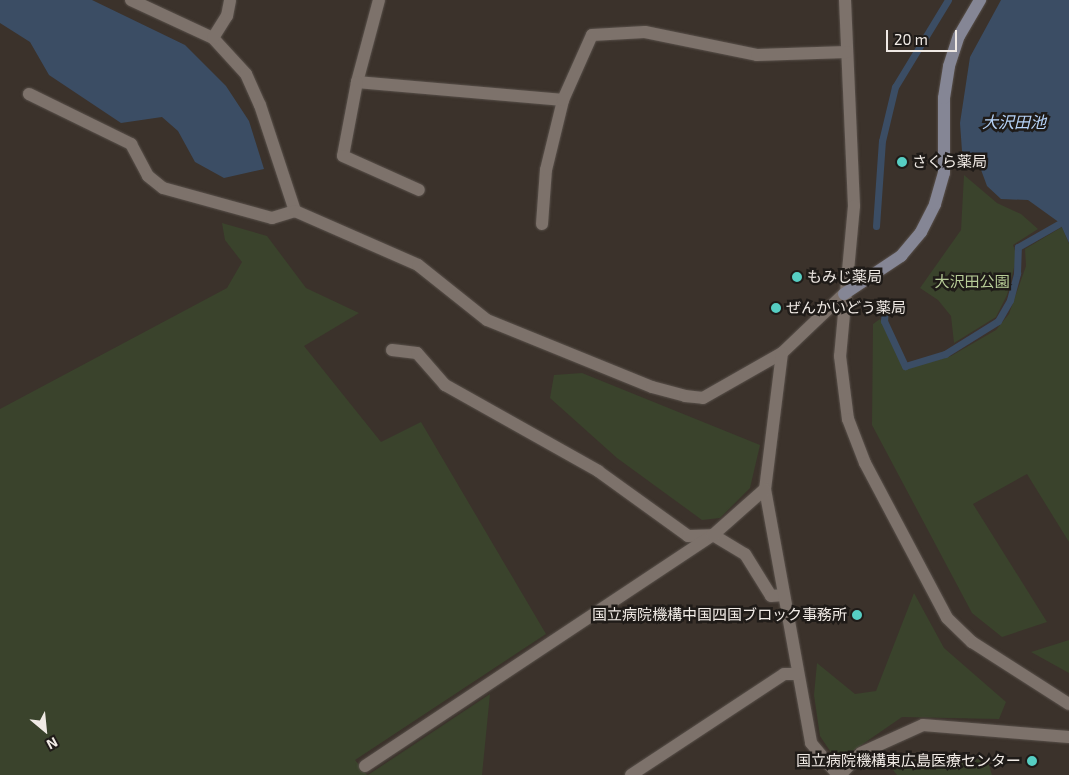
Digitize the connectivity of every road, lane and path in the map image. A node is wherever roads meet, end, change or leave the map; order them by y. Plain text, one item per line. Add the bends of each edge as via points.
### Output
1 (131, 0) edge
2 (230, 0) edge
3 (379, 0) edge
4 (845, 0) edge
5 (980, 0) edge
6 (213, 38) junction
7 (847, 52) junction
8 (357, 82) junction
9 (29, 94) dead end
10 (563, 100) junction
11 (419, 190) dead end
12 (295, 211) junction
13 (542, 224) dead end
14 (844, 294) junction
15 (392, 350) dead end
16 (782, 353) junction
17 (765, 490) junction
18 (712, 535) junction
19 (784, 595) junction
20 (798, 674) junction
21 (1069, 704) edge
22 (1069, 737) edge
23 (365, 766) dead end
24 (631, 775) edge
25 (839, 775) edge

1 - 6 street
2 - 6 street via 227,16
3 - 8 street
4 - 7 street
5 - 14 street via 959,36 948,66 944,98 944,173 935,204 921,232 902,256
6 - 12 street via 246,74 260,105
7 - 10 street via 756,55 645,32 592,35
7 - 14 street via 854,206
8 - 10 street
8 - 11 street via 343,156
9 - 12 street via 132,144 148,176 163,188 272,218
10 - 13 street via 546,170
12 - 16 street via 418,265 487,320 660,389 703,398
14 - 16 street
14 - 21 street via 840,356 848,419 865,463 947,618 972,642
15 - 18 street via 417,354 445,385 598,470 688,536
16 - 17 street
17 - 18 street
17 - 19 street
18 - 19 street via 745,554 771,596
18 - 23 street
19 - 20 street
20 - 24 street via 784,674
20 - 25 street via 811,743
22 - 25 street via 923,725 861,753

